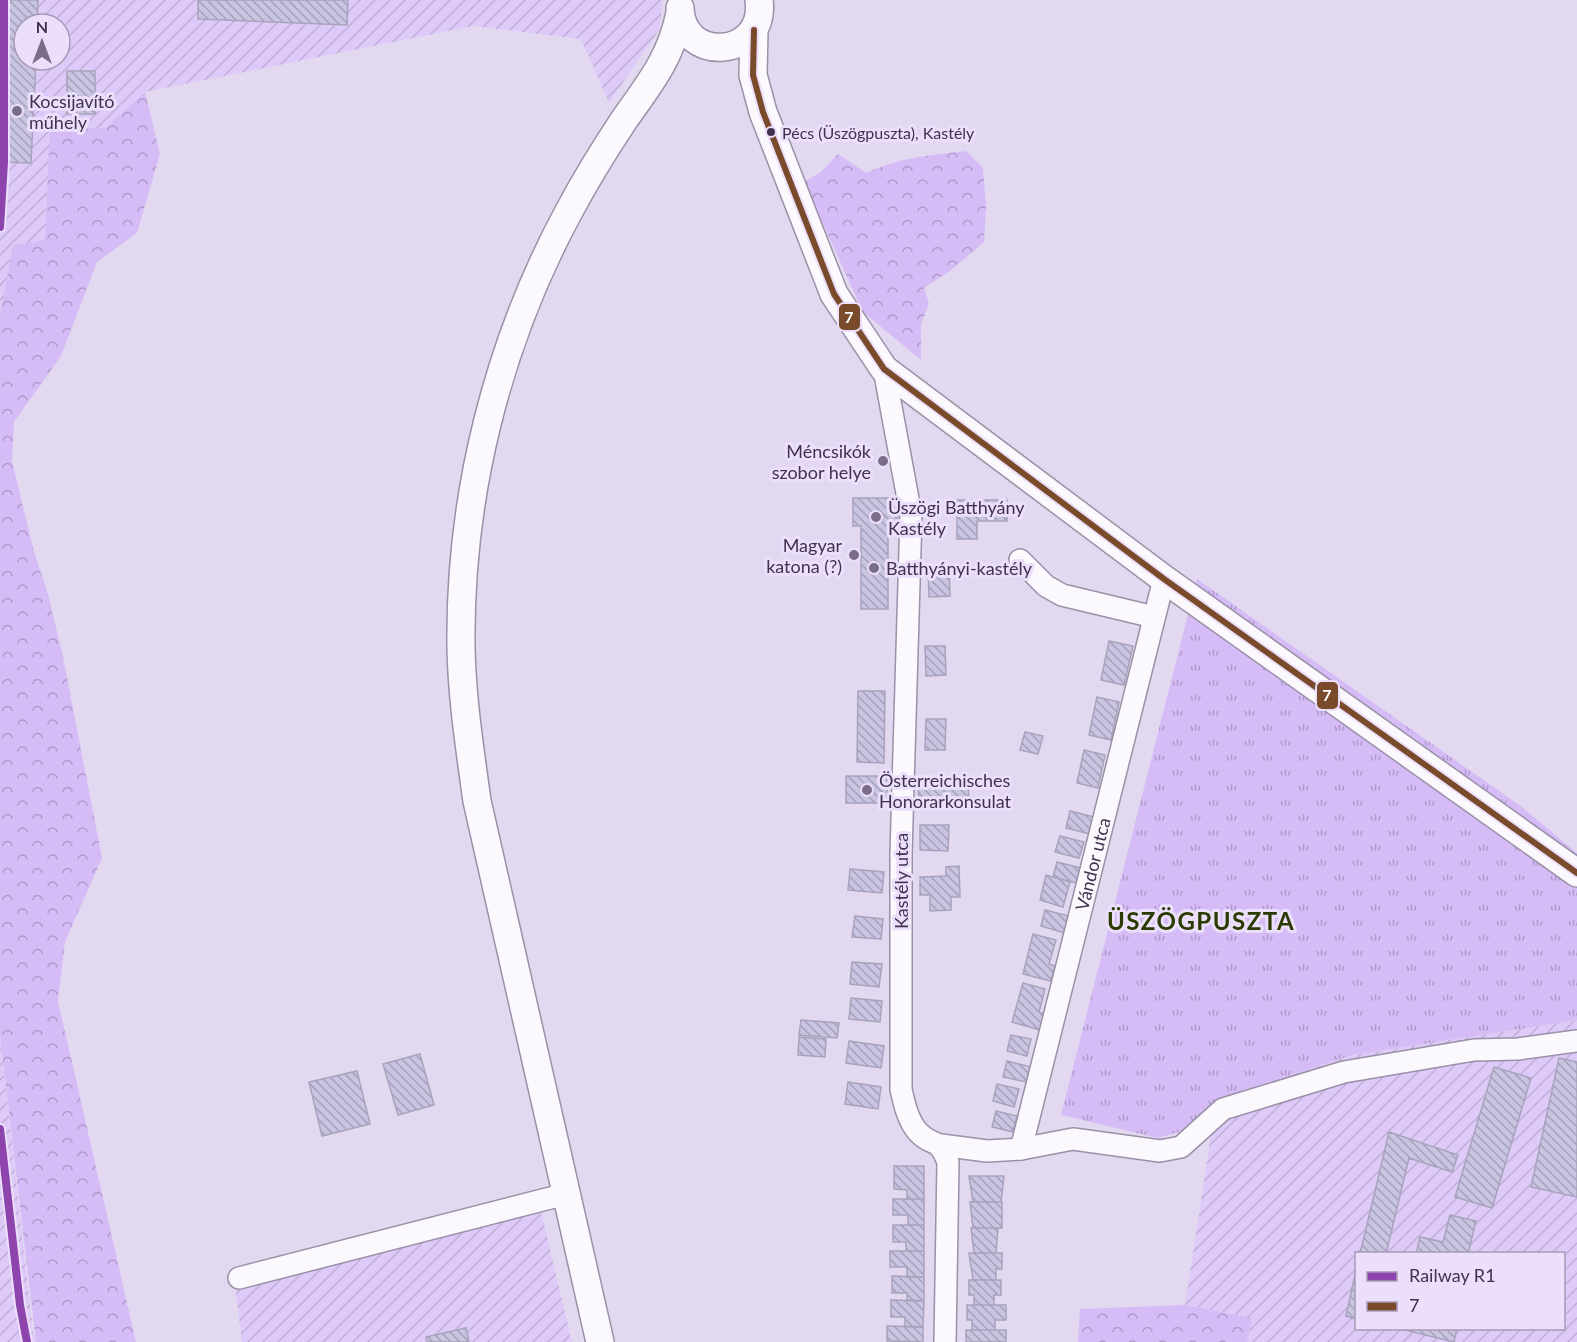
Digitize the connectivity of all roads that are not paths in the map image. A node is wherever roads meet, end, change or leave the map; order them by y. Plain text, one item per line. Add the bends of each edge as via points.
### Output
1 (759, 0) edge
2 (681, 7) edge
3 (754, 30) junction
4 (712, 47) junction
5 (646, 91) junction
6 (763, 112) junction
7 (884, 369) junction
8 (1020, 560) dead end
9 (1164, 579) junction
10 (1154, 616) junction
11 (1577, 873) edge
12 (1577, 1041) edge
13 (941, 1145) junction
14 (1021, 1149) junction
15 (566, 1194) junction
16 (239, 1278) dead end
17 (600, 1342) edge
18 (945, 1342) edge

1 - 3 main road via 760,15
2 - 4 main road via 690,34
2 - 5 main road via 674,42
3 - 4 main road via 741,42
3 - 6 main road via 753,75
4 - 5 main road via 673,66
4 - 6 main road via 736,68
5 - 15 main road via 580,189 521,314 480,453 462,583 461,649 477,801
6 - 7 main road via 834,294
7 - 9 main road
7 - 13 street, Kastély utca via 910,515 901,854 901,1089 906,1111 919,1133
8 - 10 street via 1046,586 1062,595
9 - 10 street, Vándor utca
9 - 11 main road
10 - 14 street, Vándor utca
12 - 14 street via 1474,1050 1344,1072 1223,1109 1181,1147 1160,1151 1073,1139
13 - 14 street via 987,1151
13 - 18 street via 948,1162
15 - 16 street
15 - 17 main road

